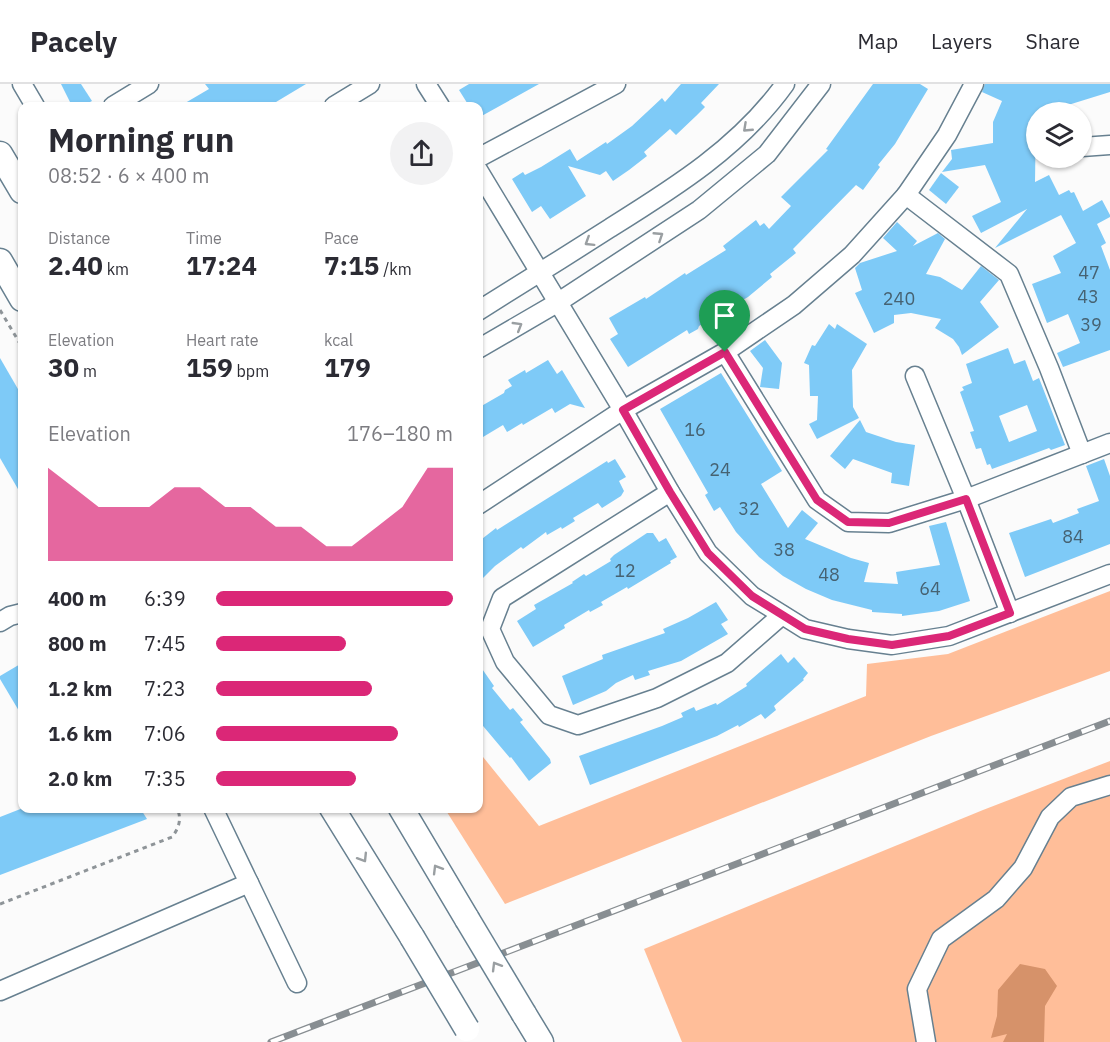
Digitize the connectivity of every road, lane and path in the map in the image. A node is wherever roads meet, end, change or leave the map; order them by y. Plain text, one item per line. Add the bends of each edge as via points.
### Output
1 (22, 84) edge
2 (149, 84) edge
3 (370, 84) edge
4 (426, 84) edge
5 (616, 84) edge
6 (785, 84) edge
7 (821, 84) edge
8 (974, 84) edge
9 (33, 102) edge
10 (120, 102) edge
11 (341, 102) edge
12 (437, 102) edge
13 (1110, 145) edge
14 (1092, 146) edge
15 (0, 154) edge
16 (483, 155) edge
17 (483, 178) edge
18 (18, 184) edge
19 (906, 195) junction
20 (0, 261) edge
21 (540, 272) junction
22 (18, 292) edge
23 (557, 303) junction
24 (483, 308) edge
25 (0, 310) edge
26 (18, 340) edge
27 (483, 346) edge
28 (725, 352) junction
29 (915, 376) dead end
30 (623, 410) junction
31 (1110, 443) edge
32 (1082, 454) junction
33 (670, 492) junction
34 (966, 499) junction
35 (483, 502) edge
36 (1110, 574) edge
37 (1010, 613) junction
38 (782, 615) junction
39 (1110, 785) edge
40 (180, 813) edge
41 (215, 813) edge
42 (335, 813) edge
43 (404, 813) edge
44 (249, 883) junction
45 (0, 904) edge
46 (297, 983) dead end
47 (0, 991) edge
48 (471, 1035) edge
49 (542, 1042) edge
50 (926, 1042) edge

1 - 9 street
2 - 10 street
3 - 11 street
4 - 12 street
5 - 16 street
6 -> 21 street via 767,109 714,158
23 -> 7 street via 699,210 768,154
8 - 19 street via 947,135
13 - 14 street
15 - 18 main road
17 - 21 street
19 - 28 street via 852,255 794,305
19 - 32 street via 1009,274
20 - 22 main road
21 - 23 street
21 - 24 street
27 -> 23 street
23 - 30 street
25 - 26 path
28 - 30 street
28 - 34 street via 817,500 848,522 889,523
29 - 34 street
30 - 33 street
30 - 35 street
31 - 32 street
32 - 34 street
33 - 38 street via 708,553 752,596
33 - 38 street via 502,598 489,629 505,662 549,715 578,725 657,698 727,663
34 - 37 street
36 - 37 street
37 - 38 street via 949,636 892,645 805,629
39 - 50 street via 1071,797 1050,817 1023,868 996,899 941,939 917,989
40 - 45 path via 179,828 172,837
41 - 44 street
42 -> 48 main road, bridge
49 -> 43 main road, bridge
44 - 46 street
44 - 47 street

